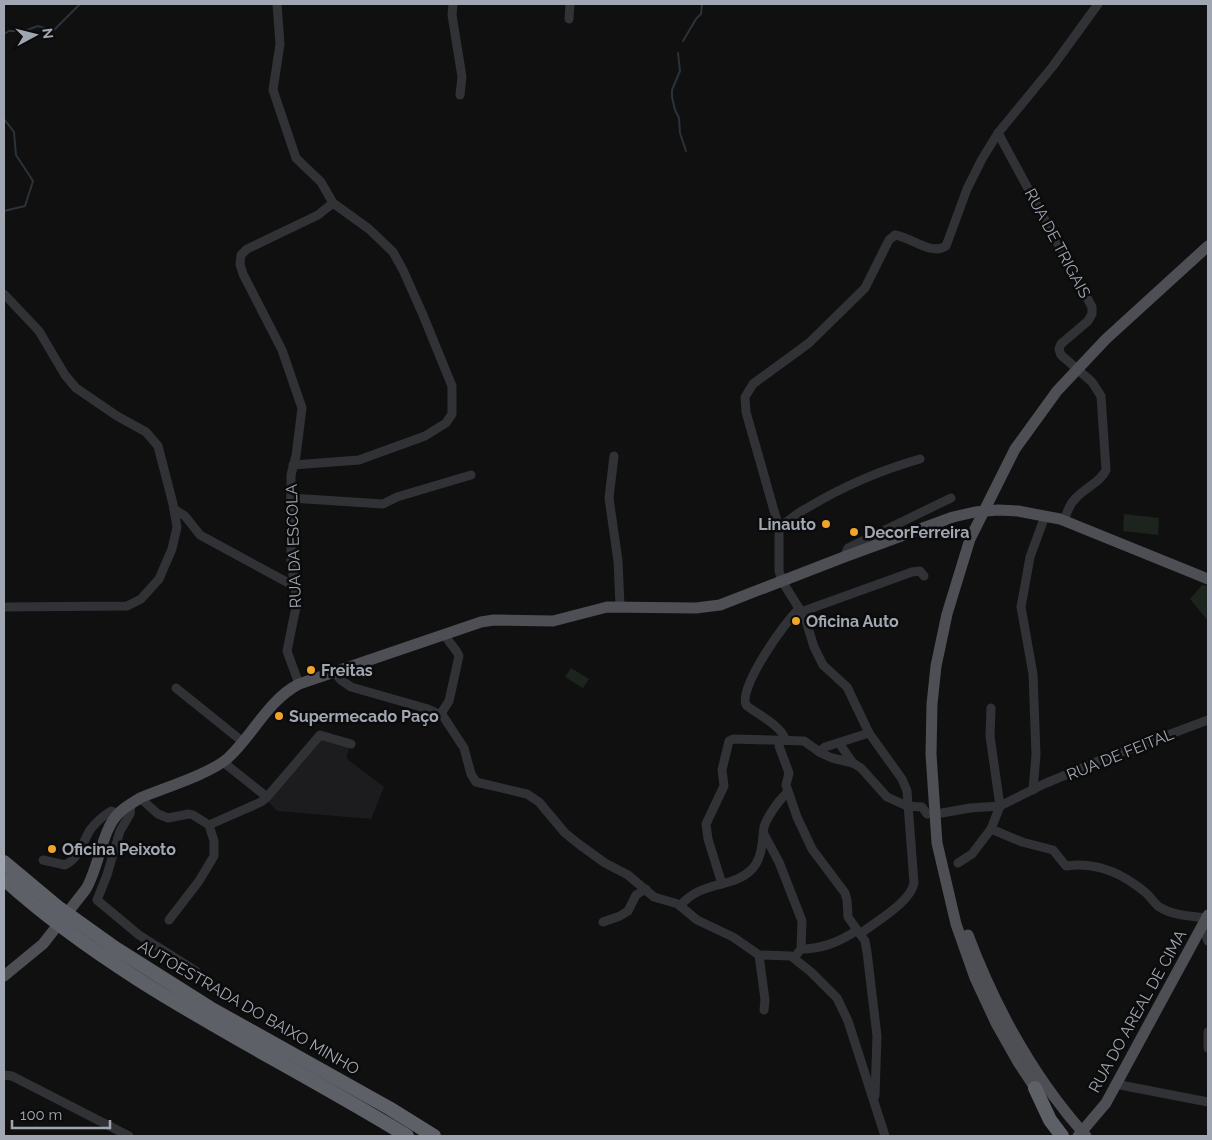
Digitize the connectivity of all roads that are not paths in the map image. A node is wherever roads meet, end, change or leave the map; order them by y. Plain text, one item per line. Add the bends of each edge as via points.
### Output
1 (277, 4) edge
2 (453, 4) edge
3 (570, 4) edge
4 (1098, 4) edge
5 (569, 18) dead end
6 (460, 95) dead end
7 (998, 133) junction
8 (333, 203) junction
9 (1208, 246) edge
10 (4, 294) edge
11 (614, 456) dead end
12 (920, 459) dead end
13 (293, 465) junction
14 (472, 475) dead end
15 (291, 498) junction
16 (951, 498) dead end
17 (174, 508) junction
18 (1045, 516) junction
19 (1064, 521) junction
20 (779, 528) junction
21 (844, 557) junction
22 (924, 576) dead end
23 (1208, 579) edge
24 (782, 581) junction
25 (294, 586) junction
26 (620, 606) junction
27 (4, 607) edge
28 (800, 610) junction
29 (445, 634) junction
30 (334, 672) junction
31 (299, 684) junction
32 (176, 688) dead end
33 (991, 708) dead end
34 (440, 715) junction
35 (1208, 720) edge
36 (869, 734) junction
37 (783, 739) junction
38 (242, 742) junction
39 (840, 743) junction
40 (351, 744) dead end
41 (819, 752) junction
42 (223, 762) junction
43 (853, 763) junction
44 (1033, 790) junction
45 (788, 793) junction
46 (267, 797) junction
47 (934, 797) junction
48 (136, 801) junction
49 (907, 806) junction
50 (1000, 806) junction
51 (118, 813) junction
52 (942, 813) dead end
53 (927, 814) dead end
54 (209, 825) junction
55 (991, 829) junction
56 (764, 834) junction
57 (44, 860) dead end
58 (4, 862) edge
59 (958, 863) dead end
60 (4, 879) edge
61 (722, 884) junction
62 (646, 889) junction
63 (680, 906) junction
64 (168, 920) dead end
65 (1206, 920) edge
66 (603, 922) dead end
67 (858, 932) junction
68 (1208, 941) edge
69 (802, 948) junction
70 (759, 955) junction
71 (794, 958) junction
72 (196, 971) dead end
73 (4, 976) edge
74 (764, 1010) dead end
75 (1208, 1032) edge
76 (1208, 1048) edge
77 (4, 1075) edge
78 (1115, 1084) junction
79 (1035, 1088) junction
80 (1208, 1102) edge
81 (874, 1103) junction
82 (130, 1136) edge
83 (407, 1136) edge
84 (434, 1136) edge
85 (885, 1136) edge
86 (1062, 1136) edge
87 (1069, 1136) edge
88 (1078, 1136) edge
89 (1086, 1136) edge

1 - 8 street via 280,44 273,90 296,158 321,182
2 - 6 street via 462,77
3 - 5 street
4 - 7 street
7 - 19 street, RUA DE TRIGAIS via 1092,306 1088,321 1059,349 1061,355 1098,389 1103,404 1106,470 1104,476 1074,500
7 - 20 street via 967,189 946,246 934,249 895,235 889,240 865,288 809,343 753,384 745,397 746,412
8 - 13 street, RUA DA ESCOLA via 318,215 247,249 241,255 243,274 282,350 302,408
8 - 13 street via 370,229 393,252 452,386 452,414 446,423 425,436 366,458
9 - 47 main road via 1106,339 1057,392 1015,449 970,539 947,614 936,666 932,704
10 - 17 street via 39,331 76,388 146,432 158,446
11 - 26 street via 609,498 618,561
12 - 20 street via 893,467 830,495
13 - 15 street, RUA DA ESCOLA
14 - 15 street via 383,504
15 - 25 street, RUA DA ESCOLA
16 - 21 street via 848,548
17 - 25 street via 200,535
17 - 27 street via 177,527 172,549 159,579 141,598 118,607
18 - 19 main road
18 - 21 main road via 1018,511 975,512
18 - 44 street via 1030,557 1022,607 1033,674 1036,755
19 - 23 main road
20 - 24 street
21 - 24 main road
22 - 28 street via 920,572 912,572
24 - 26 main road via 720,605 696,608
24 - 28 street
25 - 31 street, RUA DA ESCOLA via 296,602 287,651
26 - 29 main road via 597,608 553,621 481,622
28 - 36 street via 823,665 847,687
28 - 37 street via 791,616 761,662 744,697 747,706 783,733
29 - 30 main road
29 - 34 street via 459,656 449,701
30 - 31 main road
30 - 34 street via 351,687
31 - 38 main road via 280,696
32 - 38 street
33 - 50 street via 990,736
34 - 62 street via 464,748 476,782 527,794 539,802 565,833 580,845
35 - 44 street, RUA DE FEITAL via 1101,760
36 - 39 street
36 - 49 street via 902,779
37 - 41 street via 804,741
37 - 45 street via 779,746 789,773
37 - 61 street via 729,741 722,770 724,786 706,824
38 - 42 main road
39 - 41 street
39 - 43 street
40 - 46 street via 320,735
41 - 43 street
42 - 46 street
42 - 48 main road
43 - 49 street via 886,797
44 - 50 street, RUA DE FEITAL
45 - 56 street via 779,800 764,825
45 - 67 street via 812,849 845,893 848,917
46 - 54 street
47 - 79 main road via 938,843 956,924 975,978 996,1023
47 - 89 main road via 952,884 983,976 1033,1068
48 - 51 main road
48 - 54 street via 168,818 189,814
48 - 72 street via 120,831 97,900 139,935
49 - 53 street via 922,807
49 - 67 street via 913,890 896,907
50 - 52 street
50 - 55 street
51 - 57 street via 111,811 102,817 72,862 65,866
51 - 73 main road via 108,831 91,880 43,944
54 - 64 street via 214,856 200,881
55 - 59 street via 972,854
55 - 65 street via 1053,850 1066,866 1092,865 1121,876 1168,912
56 - 61 street via 761,852 751,870
56 - 69 street via 780,862 800,914
58 - 84 highway, AUTOESTRADA DO BAIXO MINHO via 59,908 115,948 210,1008
60 - 83 highway, AUTOESTRADA DO BAIXO MINHO via 106,958 204,1020
61 - 63 street via 692,894
62 - 63 street via 654,897
62 - 66 street via 636,895 628,910
63 - 70 street via 697,920 733,937
65 - 68 street
65 - 78 main road, RUA DO AREAL DE CIMA
67 - 69 street via 836,943
67 - 81 street via 865,941 867,952 876,1036
69 - 71 street
70 - 71 street
70 - 74 street
71 - 81 street via 837,998 848,1021
75 - 76 street
77 - 82 street via 12,1076
78 - 80 street
78 - 88 main road, RUA DO AREAL DE CIMA via 1106,1103
79 - 86 highway via 1050,1120
79 - 87 main road
81 - 85 street

